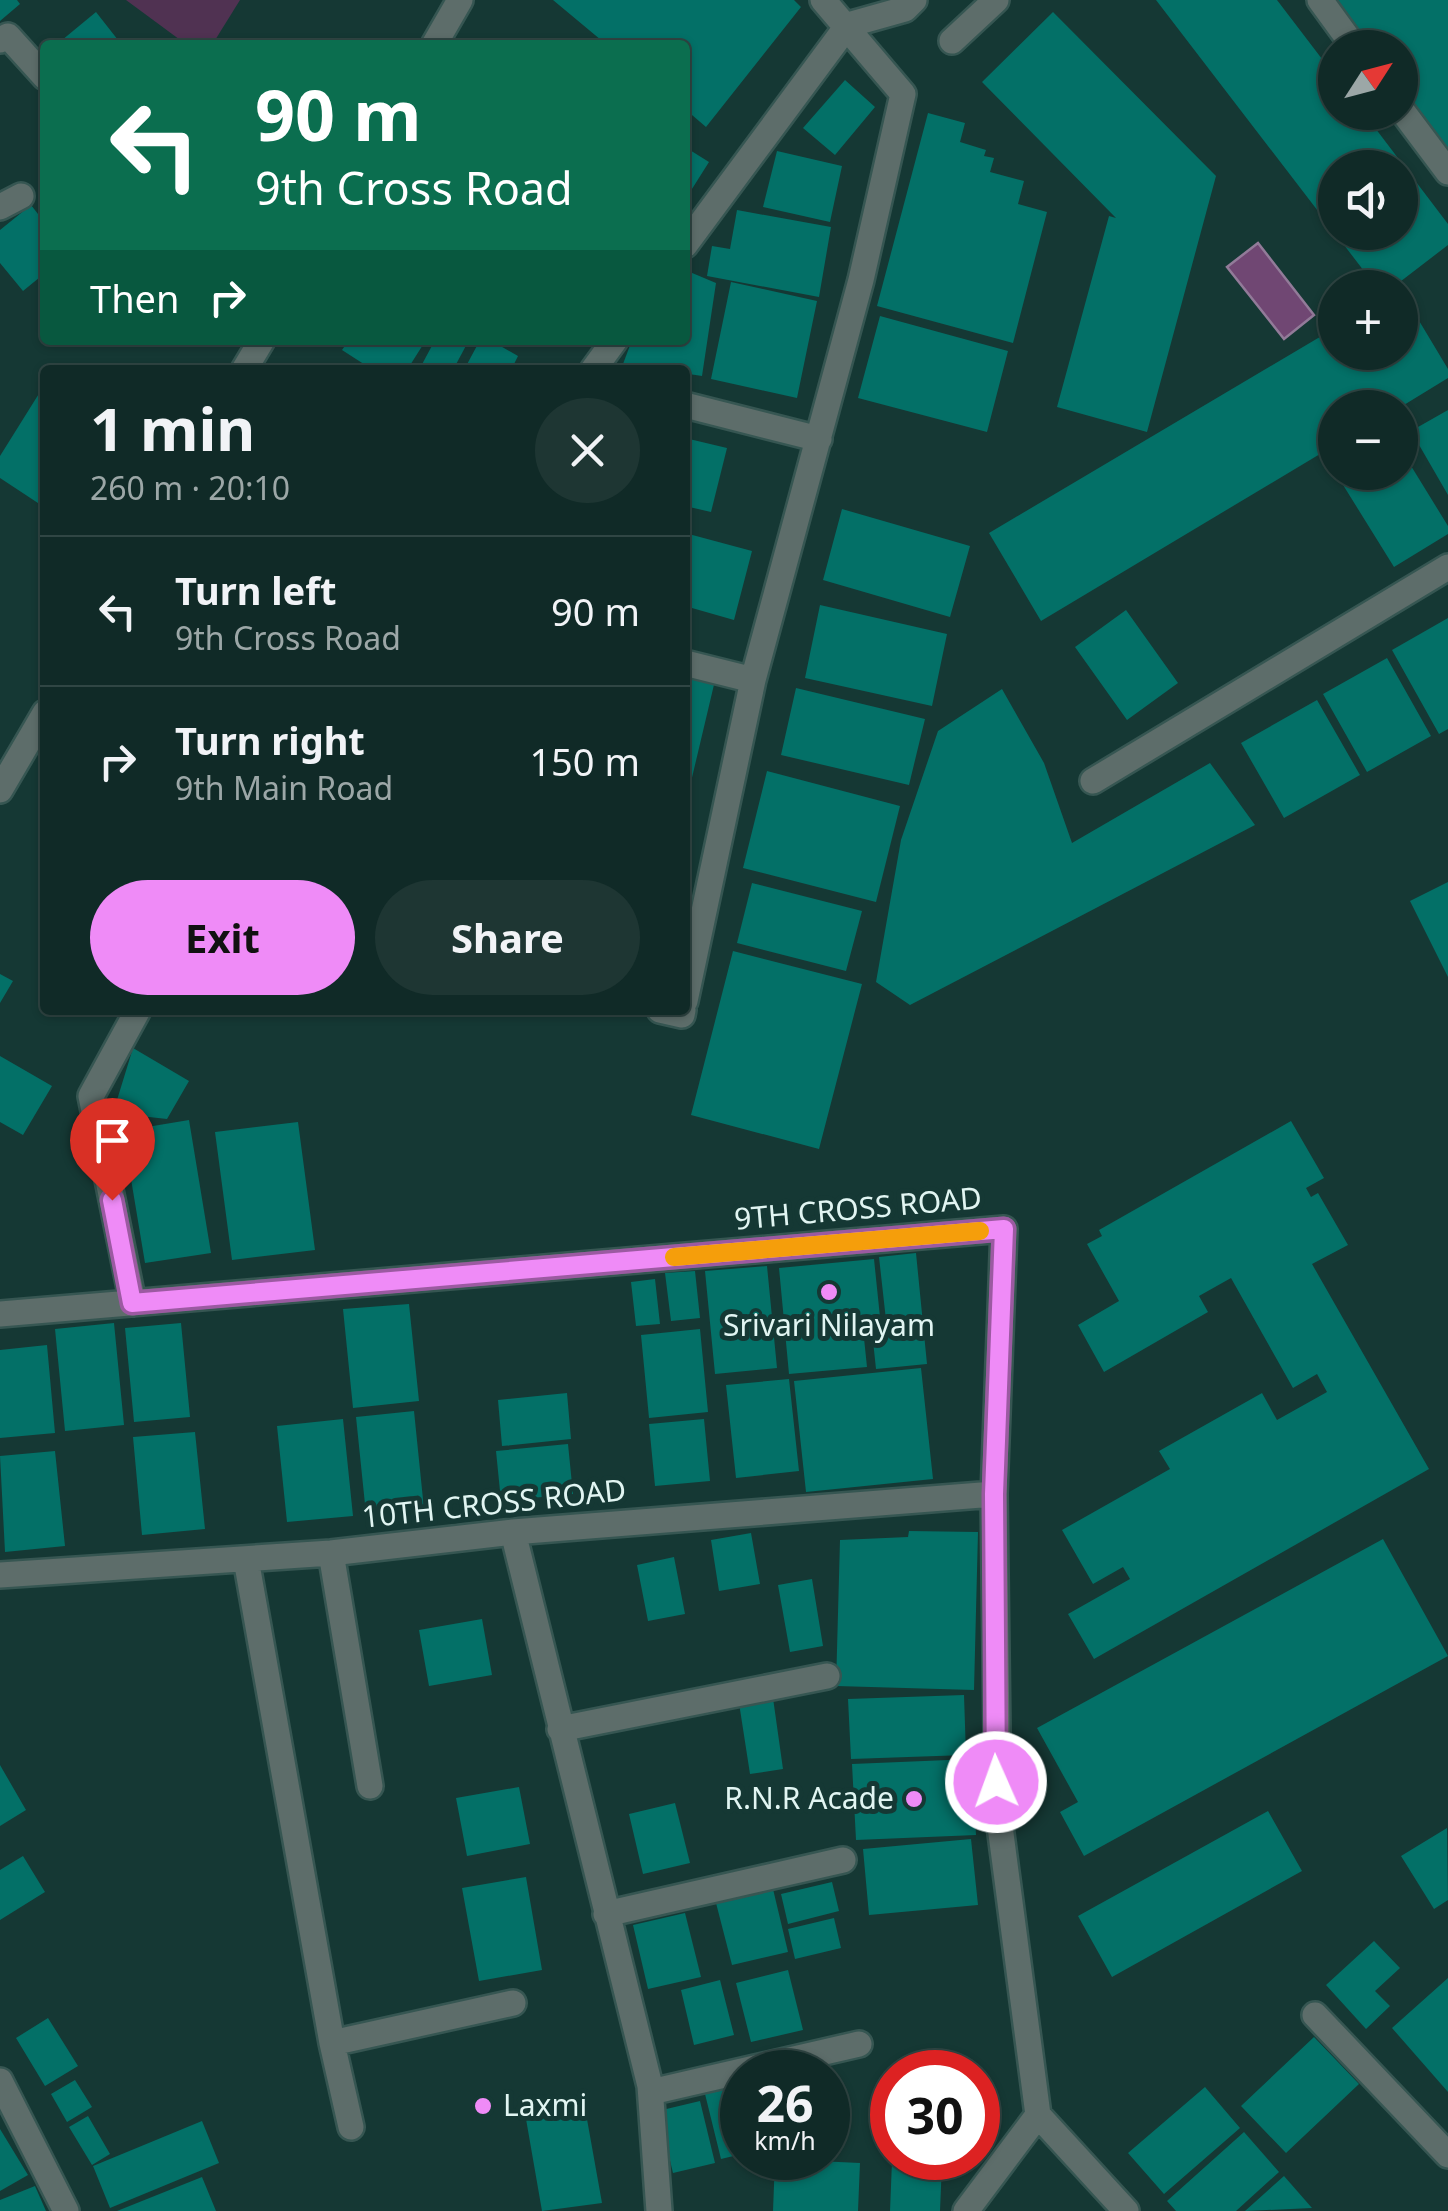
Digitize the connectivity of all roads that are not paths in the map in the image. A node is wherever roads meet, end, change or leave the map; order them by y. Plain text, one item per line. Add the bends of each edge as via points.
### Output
1 (460, 0) edge
2 (822, 0) edge
3 (914, 0) edge
4 (996, 0) edge
5 (1320, 0) edge
6 (848, 25) junction
7 (1342, 30) edge
8 (0, 40) edge
9 (437, 40) edge
10 (952, 41) dead end
11 (40, 71) edge
12 (1416, 130) edge
13 (1448, 172) edge
14 (690, 238) edge
15 (690, 405) edge
16 (818, 439) junction
17 (1448, 567) edge
18 (690, 664) edge
19 (753, 680) junction
20 (40, 721) edge
21 (1094, 781) dead end
22 (0, 790) edge
23 (690, 977) edge
24 (135, 1015) edge
25 (132, 1303) junction
26 (0, 1314) edge
27 (994, 1494) junction
28 (513, 1532) junction
29 (330, 1553) junction
30 (246, 1559) junction
31 (0, 1575) edge
32 (827, 1676) dead end
33 (560, 1729) junction
34 (370, 1786) dead end
35 (844, 1860) dead end
36 (606, 1914) junction
37 (513, 2003) dead end
38 (1315, 2014) dead end
39 (332, 2042) junction
40 (859, 2044) dead end
41 (2, 2090) edge
42 (651, 2092) junction
43 (1038, 2115) junction
44 (351, 2127) dead end
45 (1448, 2155) edge
46 (66, 2211) edge
47 (659, 2211) edge
48 (966, 2211) edge
49 (1126, 2211) edge

1 - 9 street
2 - 6 street
3 - 6 street via 905,9
4 - 10 street
5 - 7 street
6 - 14 street
6 - 16 street via 903,94
8 - 11 street via 8,36
12 - 13 street
15 - 16 street
16 - 19 street
17 - 21 street
18 - 19 street
19 - 23 street
20 - 22 street
24 - 25 street via 92,1096
25 - 26 street, 9TH CROSS ROAD
25 - 27 street, 9TH CROSS ROAD via 1004,1229
27 - 28 street, 10TH CROSS ROAD
27 - 43 street, 9TH CROSS ROAD via 998,1812
28 - 29 street, 10TH CROSS ROAD
28 - 33 street
29 - 30 street, 10TH CROSS ROAD
29 - 34 street
30 - 31 street, 10TH CROSS ROAD
30 - 39 street
32 - 33 street
33 - 36 street
35 - 36 street
36 - 42 street
37 - 39 street
38 - 45 street
39 - 44 street
40 - 42 street
41 - 46 street
42 - 47 street
43 - 48 street
43 - 49 street

